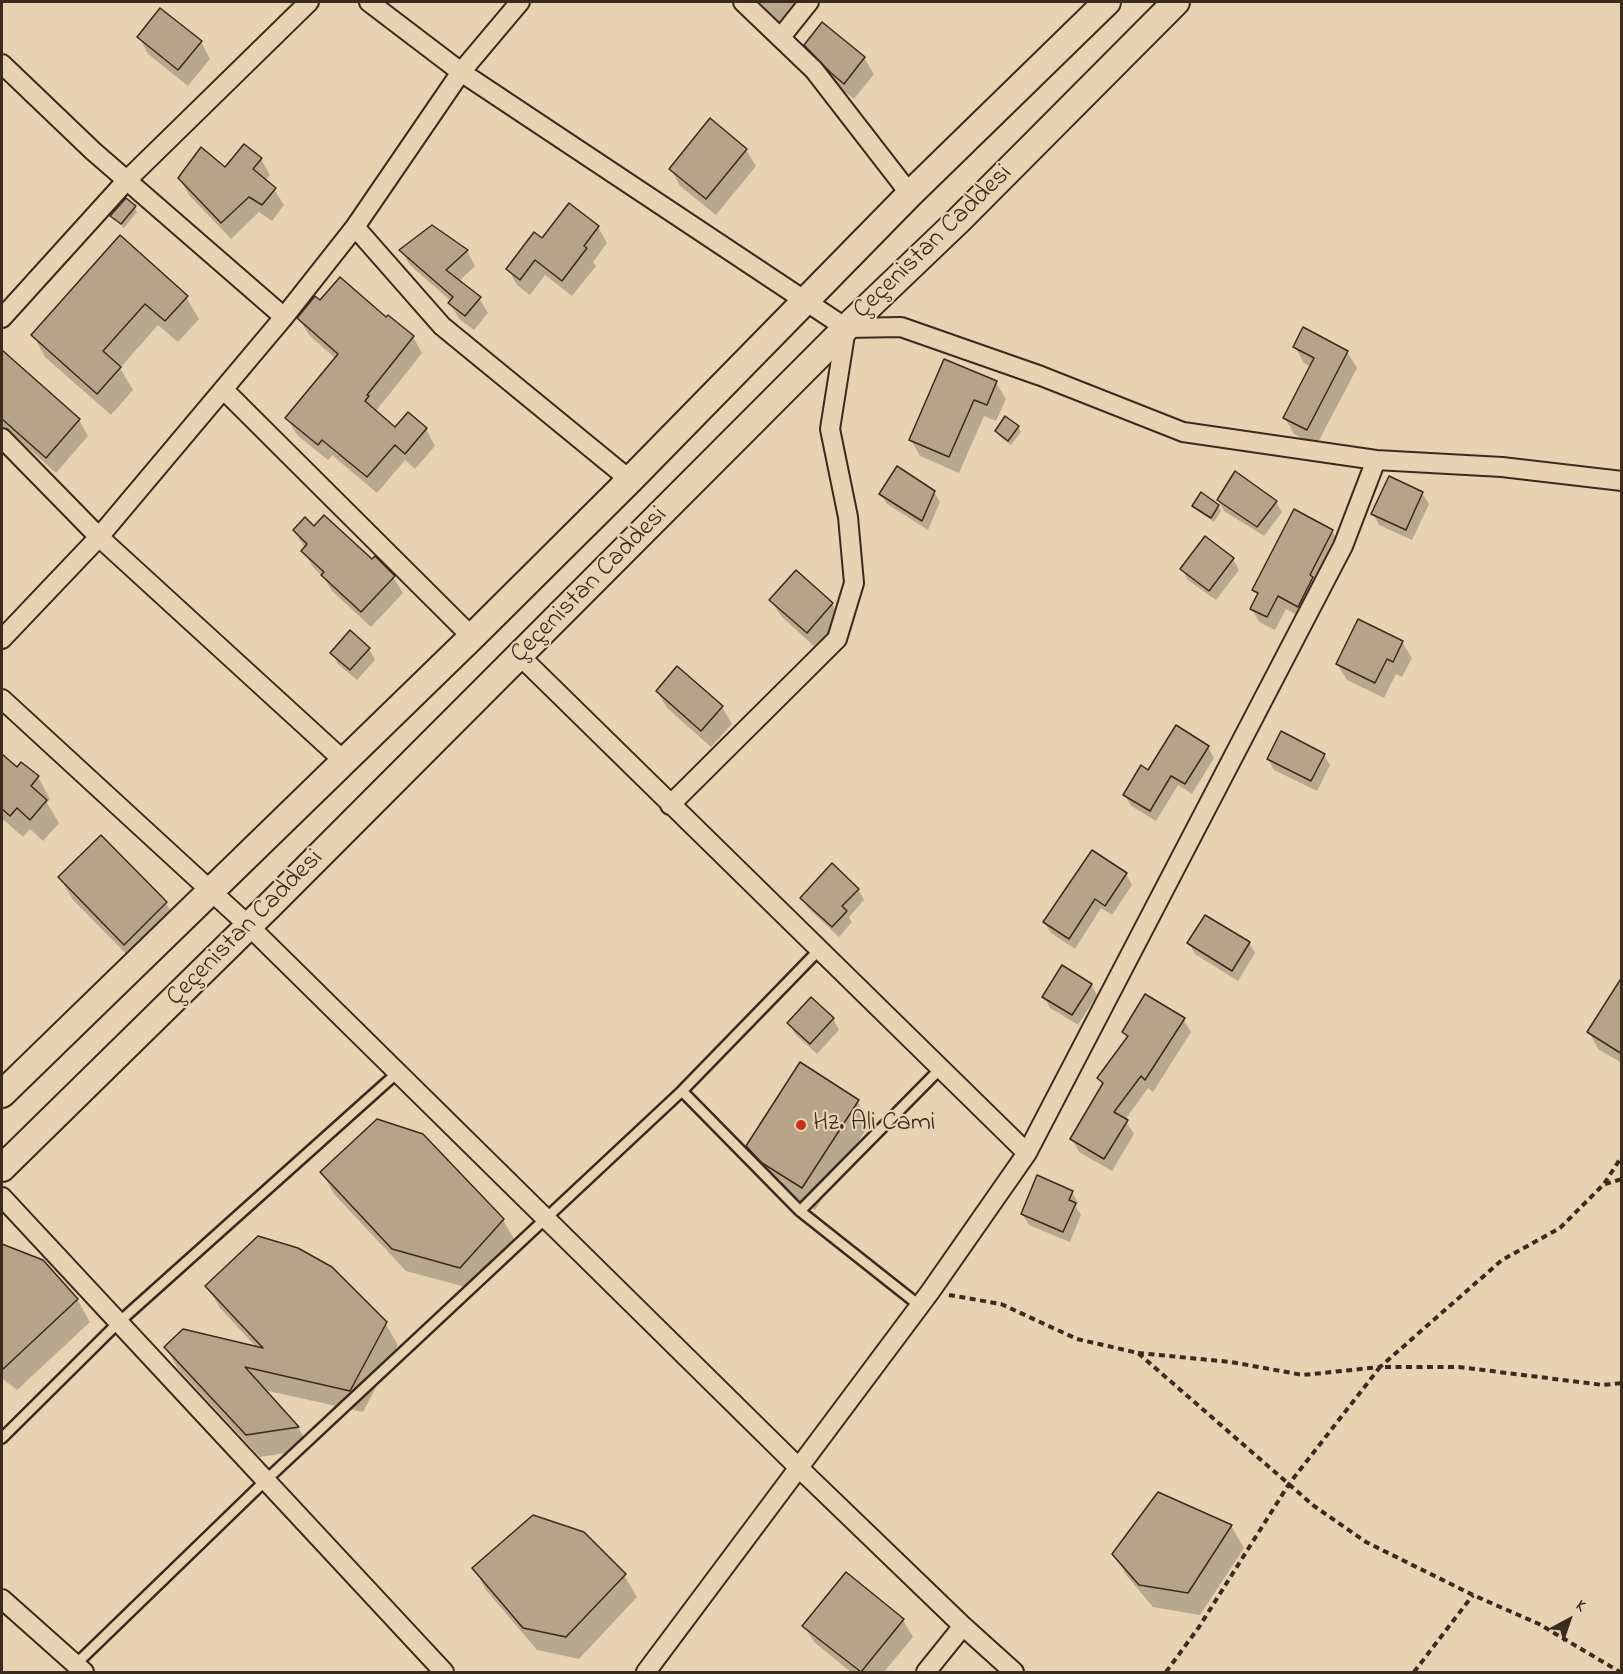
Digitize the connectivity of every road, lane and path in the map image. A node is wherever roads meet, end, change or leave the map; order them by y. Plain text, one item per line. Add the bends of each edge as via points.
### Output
1 (309, 2) edge
2 (369, 2) edge
3 (520, 2) edge
4 (743, 2) edge
5 (809, 2) edge
6 (1107, 2) edge
7 (1176, 2) edge
8 (781, 37) junction
9 (2, 64) edge
10 (461, 72) junction
11 (127, 180) junction
12 (910, 194) junction
13 (355, 226) junction
14 (805, 302) junction
15 (284, 317) junction
16 (2, 318) edge
17 (846, 328) junction
18 (224, 390) junction
19 (2, 438) edge
20 (1376, 460) junction
21 (630, 480) junction
22 (1622, 481) edge
23 (99, 537) junction
24 (472, 637) junction
25 (2, 639) edge
26 (520, 656) junction
27 (2, 699) edge
28 (344, 761) junction
29 (670, 805) junction
30 (210, 891) junction
31 (249, 926) junction
32 (819, 950) junction
33 (940, 1069) junction
34 (397, 1073) junction
35 (682, 1091) junction
36 (2, 1094) edge
37 (1027, 1154) junction
38 (1622, 1156) edge
39 (2, 1168) edge
40 (1622, 1179) edge
41 (1604, 1184) junction
42 (2, 1197) edge
43 (800, 1211) junction
44 (545, 1218) junction
45 (925, 1299) junction
46 (118, 1323) junction
47 (1138, 1353) junction
48 (1380, 1367) junction
49 (1622, 1383) edge
50 (2, 1438) edge
51 (798, 1467) junction
52 (265, 1481) junction
53 (1289, 1484) junction
54 (1473, 1595) junction
55 (2, 1599) edge
56 (963, 1626) junction
57 (79, 1669) edge
58 (444, 1672) edge
59 (646, 1672) edge
60 (926, 1672) edge
61 (1014, 1672) edge
62 (1166, 1672) edge
63 (1414, 1672) edge
64 (1620, 1672) edge

1 - 11 street
2 - 10 street
3 - 10 street
4 - 8 street
5 - 8 street
6 - 12 main road, Çeçenistan Caddesi
7 - 17 main road, Çeçenistan Caddesi
8 - 12 street via 814,70
9 - 11 street
10 - 13 street
10 - 14 street
11 - 15 street
11 - 16 street
12 - 14 main road, Çeçenistan Caddesi
13 - 15 street
13 - 21 street via 442,326
14 - 17 street
14 - 21 main road, Çeçenistan Caddesi
15 - 18 street
17 - 20 street via 901,327 1183,432
17 - 26 main road, Çeçenistan Caddesi
17 - 29 street via 830,429 848,517 854,583 837,639
18 - 23 street
18 - 24 street
19 - 23 street
20 - 22 street via 1502,467
20 - 37 street via 1344,546
21 - 24 main road, Çeçenistan Caddesi
23 - 25 street
23 - 28 street
24 - 28 main road, Çeçenistan Caddesi
26 - 29 street
26 - 31 main road, Çeçenistan Caddesi
27 - 30 street
28 - 30 main road, Çeçenistan Caddesi
29 - 32 street
30 - 31 street
30 - 36 main road, Çeçenistan Caddesi
31 - 34 street
31 - 39 main road, Çeçenistan Caddesi
32 - 33 street
32 - 35 lane
33 - 37 street
33 - 43 lane
34 - 44 street
34 - 46 lane
35 - 43 lane
35 - 44 lane
37 - 45 street
38 - 41 path
40 - 41 path
41 - 48 path via 1560,1228 1502,1260
42 - 46 street
43 - 45 lane
44 - 51 street
44 - 52 lane
45 - 47 path via 1001,1304 1077,1339
45 - 51 street
46 - 50 lane
46 - 52 street
47 - 48 path via 1231,1362 1303,1375
47 - 53 path
48 - 49 path via 1459,1367
48 - 53 path
51 - 56 street
51 - 59 street
52 - 57 lane
52 - 58 street
53 - 54 path via 1366,1542
53 - 62 path
54 - 63 path
54 - 64 path via 1539,1624
55 - 57 street
56 - 60 street
56 - 61 street

